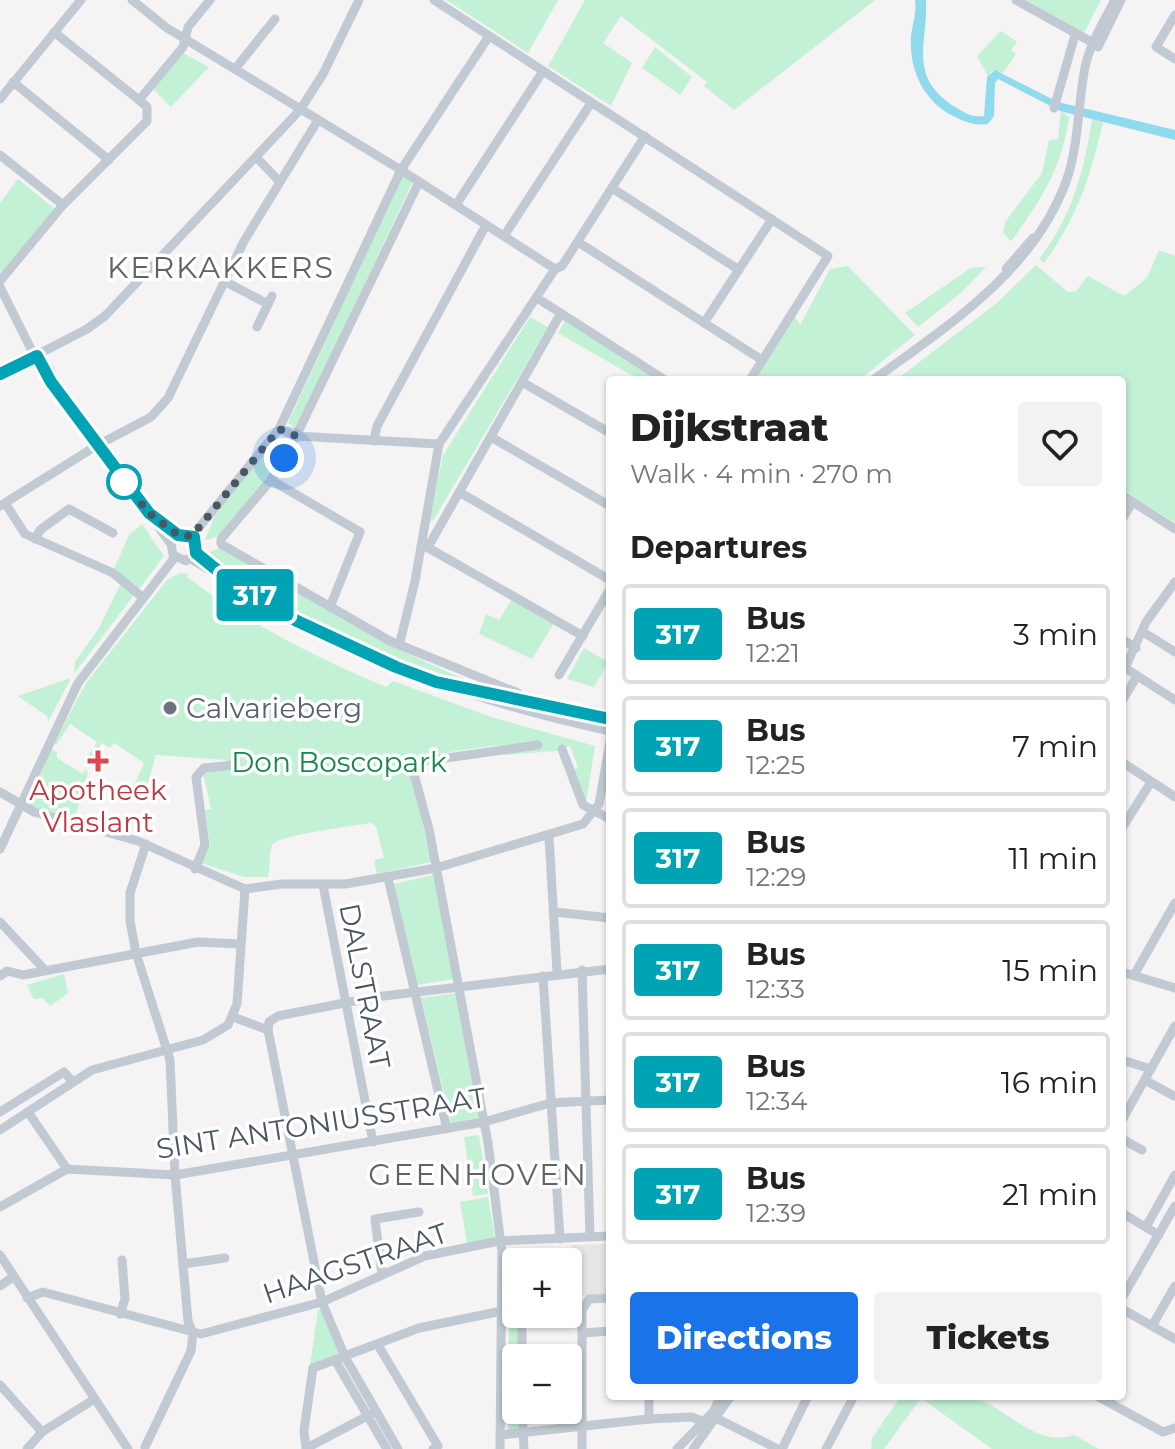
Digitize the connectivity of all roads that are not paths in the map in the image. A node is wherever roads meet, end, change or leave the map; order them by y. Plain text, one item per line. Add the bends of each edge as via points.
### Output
1 (81, 0) edge
2 (132, 0) edge
3 (210, 0) edge
4 (359, 0) edge
5 (434, 0) edge
6 (1016, 0) edge
7 (1115, 0) edge
8 (1121, 0) edge
9 (1175, 15) edge
10 (275, 19) dead end
11 (54, 32) junction
12 (1075, 35) junction
13 (489, 36) junction
14 (184, 39) junction
15 (1096, 44) junction
16 (1175, 59) edge
17 (235, 69) junction
18 (543, 71) junction
19 (13, 82) junction
20 (0, 99) edge
21 (139, 100) junction
22 (591, 103) junction
23 (1055, 104) dead end
24 (300, 110) junction
25 (314, 118) junction
26 (645, 136) junction
27 (0, 155) edge
28 (257, 158) junction
29 (109, 160) junction
30 (401, 170) junction
31 (279, 181) junction
32 (419, 182) junction
33 (612, 188) junction
34 (63, 205) junction
35 (456, 205) junction
36 (772, 219) junction
37 (486, 225) junction
38 (504, 236) junction
39 (578, 242) junction
40 (555, 269) junction
41 (739, 270) junction
42 (0, 281) edge
43 (224, 281) junction
44 (0, 287) edge
45 (537, 298) junction
46 (561, 313) junction
47 (704, 323) junction
48 (257, 327) dead end
49 (37, 356) junction
50 (762, 360) junction
51 (0, 374) edge
52 (659, 376) edge
53 (752, 376) edge
54 (878, 376) edge
55 (522, 382) junction
56 (279, 429) junction
57 (606, 431) edge
58 (296, 436) junction
59 (491, 437) junction
60 (374, 441) junction
61 (439, 444) junction
62 (96, 446) junction
63 (271, 480) junction
64 (459, 492) junction
65 (1126, 498) edge
66 (1133, 502) junction
67 (606, 504) edge
68 (3, 505) edge
69 (1126, 513) edge
70 (1175, 529) edge
71 (113, 533) dead end
72 (192, 536) junction
73 (35, 539) junction
74 (174, 539) junction
75 (425, 546) junction
76 (194, 556) junction
77 (175, 557) junction
78 (606, 578) edge
79 (1175, 582) edge
80 (606, 596) edge
81 (142, 597) junction
82 (330, 607) junction
83 (1143, 632) junction
84 (583, 636) junction
85 (400, 642) junction
86 (1126, 642) edge
87 (1136, 648) junction
88 (1175, 652) edge
89 (1126, 664) edge
90 (1126, 668) edge
91 (559, 675) dead end
92 (1137, 676) junction
93 (436, 682) junction
94 (518, 693) dead end
95 (1126, 694) edge
96 (1175, 700) edge
97 (606, 718) edge
98 (606, 730) edge
99 (538, 745) dead end
100 (562, 749) dead end
101 (606, 762) edge
102 (235, 765) dead end
103 (1126, 765) edge
104 (1151, 782) junction
105 (606, 788) edge
106 (0, 792) edge
107 (1175, 797) edge
108 (21, 806) junction
109 (597, 808) junction
110 (606, 816) edge
111 (1126, 822) edge
112 (549, 837) junction
113 (146, 844) junction
114 (0, 849) edge
115 (436, 868) junction
116 (195, 869) junction
117 (388, 878) junction
118 (323, 885) junction
119 (245, 889) junction
120 (1175, 903) edge
121 (555, 912) junction
122 (606, 918) edge
123 (0, 922) edge
124 (240, 944) junction
125 (136, 953) junction
126 (44, 969) junction
127 (606, 969) edge
128 (582, 970) junction
129 (557, 972) junction
130 (1126, 973) edge
131 (1134, 975) junction
132 (0, 976) edge
133 (543, 976) junction
134 (1172, 985) edge
135 (460, 989) junction
136 (414, 994) junction
137 (346, 1004) junction
138 (233, 1017) junction
139 (1175, 1026) edge
140 (268, 1030) junction
141 (167, 1049) junction
142 (1126, 1061) edge
143 (1151, 1069) junction
144 (1145, 1080) junction
145 (73, 1082) junction
146 (1174, 1096) edge
147 (606, 1100) edge
148 (586, 1101) junction
149 (550, 1103) junction
150 (1, 1111) edge
151 (28, 1112) junction
152 (1126, 1113) edge
153 (484, 1122) junction
154 (9, 1124) junction
155 (447, 1129) junction
156 (0, 1130) edge
157 (1126, 1141) edge
158 (373, 1142) junction
159 (1142, 1150) dead end
160 (292, 1155) junction
161 (67, 1169) junction
162 (175, 1175) junction
163 (1175, 1175) edge
164 (1175, 1206) edge
165 (0, 1207) edge
166 (419, 1212) dead end
167 (1126, 1215) edge
168 (1146, 1227) junction
169 (1159, 1235) junction
170 (606, 1236) edge
171 (590, 1237) junction
172 (560, 1239) junction
173 (499, 1241) junction
174 (0, 1255) edge
175 (225, 1258) dead end
176 (122, 1260) dead end
177 (183, 1264) junction
178 (382, 1275) junction
179 (13, 1277) junction
180 (0, 1286) edge
181 (1175, 1286) edge
182 (1126, 1291) edge
183 (27, 1298) junction
184 (606, 1298) edge
185 (322, 1302) junction
186 (582, 1310) joint
187 (502, 1311) junction
188 (1126, 1311) edge
189 (120, 1314) junction
190 (1152, 1326) junction
191 (606, 1331) edge
192 (193, 1333) junction
193 (583, 1333) junction
194 (1175, 1339) edge
195 (378, 1345) junction
196 (340, 1359) junction
197 (0, 1385) edge
198 (93, 1400) junction
199 (649, 1400) edge
200 (718, 1400) edge
201 (729, 1400) edge
202 (806, 1400) edge
203 (852, 1400) edge
204 (1106, 1400) edge
205 (371, 1413) junction
206 (649, 1419) junction
207 (720, 1420) junction
208 (704, 1422) junction
209 (522, 1424) edge
210 (582, 1429) junction
211 (1173, 1430) edge
212 (42, 1432) junction
213 (522, 1434) junction
214 (500, 1435) junction
215 (145, 1448) edge
216 (27, 1449) edge
217 (128, 1449) edge
218 (306, 1449) edge
219 (387, 1449) edge
220 (398, 1449) edge
221 (433, 1449) edge
222 (500, 1449) edge
223 (524, 1449) edge
224 (582, 1449) edge
225 (677, 1449) edge
226 (693, 1449) edge
227 (780, 1449) edge
228 (826, 1449) edge

1 - 11 street
2 - 14 street
3 - 14 street
4 - 24 street
5 - 13 street
6 - 12 street
7 - 15 street
8 - 15 street
9 - 16 street via 1156,47
10 - 17 street
11 - 19 street
11 - 21 street
12 - 15 street
12 - 23 street
13 - 18 street
13 - 30 street
14 - 17 street
14 - 21 street
15 - 54 street via 1067,176 1035,236 1003,275 949,324
17 - 24 street
18 - 22 street
18 - 35 street
19 - 20 street
19 - 29 street
21 - 29 street via 147,107 147,121
22 - 26 street
22 - 38 street
24 - 25 street
24 - 28 street
25 - 30 street
25 - 31 street
26 - 33 street
26 - 36 street
27 - 34 street
28 - 31 street
28 - 49 street via 105,316
29 - 34 street
30 - 32 street
30 - 56 street
31 - 43 street
32 - 35 street
32 - 58 street
33 - 39 street
33 - 41 street
34 - 42 street
35 - 37 street
36 - 41 street
36 - 50 street via 828,256
37 - 38 street
37 - 60 street via 377,426
38 - 40 street
39 - 40 street
39 - 47 street
40 - 45 street
41 - 47 street
43 - 48 street via 270,300
43 - 62 street via 168,398 151,417
44 - 49 street
45 - 46 street
45 - 61 street
46 - 52 street
46 - 55 street
47 - 50 street
49 - 51 street
49 - 62 street
50 - 53 street
55 - 57 street
55 - 59 street
56 - 58 street
56 - 72 street
58 - 60 street
58 - 63 street
59 - 64 street
59 - 67 street
60 - 61 street
61 - 75 street
62 - 68 street
62 - 74 street
63 - 82 street via 360,532
63 - 82 street via 221,544
64 - 75 street
64 - 78 street
65 - 66 street
66 - 69 street
66 - 70 street
68 - 73 street
71 - 73 street via 69,509
72 - 74 street
72 - 76 street via 197,543
73 - 81 street via 113,573
74 - 77 street
75 - 84 street
75 - 85 street
76 - 77 street
76 - 93 street via 337,641
77 - 81 street
79 - 83 street
80 - 84 street
81 - 108 street via 78,683
82 - 85 street
83 - 87 street
83 - 88 street
84 - 91 street
85 - 94 street
86 - 87 street
87 - 89 street
90 - 92 street
92 - 95 street
92 - 96 street
93 - 97 street
93 - 98 street via 492,702
99 - 115 street via 411,763
100 - 109 street via 583,805
101 - 109 street
102 - 116 street via 198,771 205,845
103 - 104 street
104 - 107 street
104 - 111 street
105 - 109 street
106 - 108 street
108 - 113 street via 50,819
108 - 114 street
109 - 110 street
109 - 112 street via 583,824
112 - 115 street
112 - 121 street
113 - 116 street
113 - 125 street via 130,893
115 - 117 street
115 - 135 street
116 - 119 street
117 - 118 street
117 - 136 street
118 - 119 street
118 - 137 street, DALSTRAAT
119 - 124 street
120 - 131 street
121 - 122 street
121 - 129 street
123 - 126 street
124 - 125 street via 198,942
124 - 138 street
125 - 126 street
125 - 141 street
126 - 132 street
127 - 128 street
128 - 129 street
128 - 148 street
129 - 133 street
130 - 131 street
131 - 134 street
133 - 135 street
133 - 149 street
135 - 136 street
135 - 153 street
136 - 137 street
136 - 155 street
137 - 140 street via 278,1016
137 - 158 street, DALSTRAAT
138 - 140 street
138 - 141 street via 219,1033
139 - 143 street
140 - 160 street
141 - 145 street via 108,1063
141 - 162 street
142 - 143 street
143 - 144 street
144 - 146 street
144 - 152 street
145 - 150 street via 64,1072
145 - 151 street
147 - 148 street, SINT ANTONIUSSTRAAT
148 - 149 street, SINT ANTONIUSSTRAAT
148 - 171 street
149 - 153 street, SINT ANTONIUSSTRAAT
149 - 172 street
150 - 154 street
151 - 154 street
151 - 161 street
153 - 155 street, SINT ANTONIUSSTRAAT
153 - 173 street
154 - 156 street
155 - 158 street, SINT ANTONIUSSTRAAT
157 - 159 street
158 - 160 street, SINT ANTONIUSSTRAAT
160 - 162 street, SINT ANTONIUSSTRAAT
160 - 185 street
161 - 162 street, SINT ANTONIUSSTRAAT
161 - 165 street
162 - 177 street
163 - 168 street
164 - 169 street
166 - 178 street via 375,1219
167 - 168 street
168 - 169 street
169 - 182 street
170 - 171 street, HAAGSTRAAT
171 - 172 street, HAAGSTRAAT
172 - 173 street, HAAGSTRAAT
173 - 178 street, HAAGSTRAAT via 425,1256
173 - 187 street
174 - 179 street
175 - 177 street
176 - 189 street via 125,1299
177 - 192 street
178 - 185 street, HAAGSTRAAT
179 - 180 street
179 - 183 street
181 - 190 street
183 - 189 street, HAAGSTRAAT via 43,1292
183 - 198 street
184 - 186 street via 589,1299
185 - 192 street, HAAGSTRAAT
185 - 196 street
186 - 193 street
187 - 195 street via 419,1328
187 - 214 street
188 - 190 street
189 - 192 street, HAAGSTRAAT
190 - 194 street
191 - 193 street
192 - 215 street via 191,1351
193 - 210 street
195 - 196 street
195 - 221 street via 438,1446
196 - 205 street
196 - 218 street via 319,1364 311,1373
197 - 212 street
198 - 212 street
198 - 217 street
199 - 206 street
200 - 208 street
201 - 207 street
202 - 227 street
203 - 228 street
204 - 211 street
205 - 218 street
205 - 219 street
205 - 220 street
206 - 208 street via 692,1417
206 - 210 street
207 - 226 street
207 - 227 street
208 - 225 street
209 - 213 street
210 - 213 street
210 - 224 street
212 - 216 street
213 - 214 street
213 - 223 street
214 - 222 street

